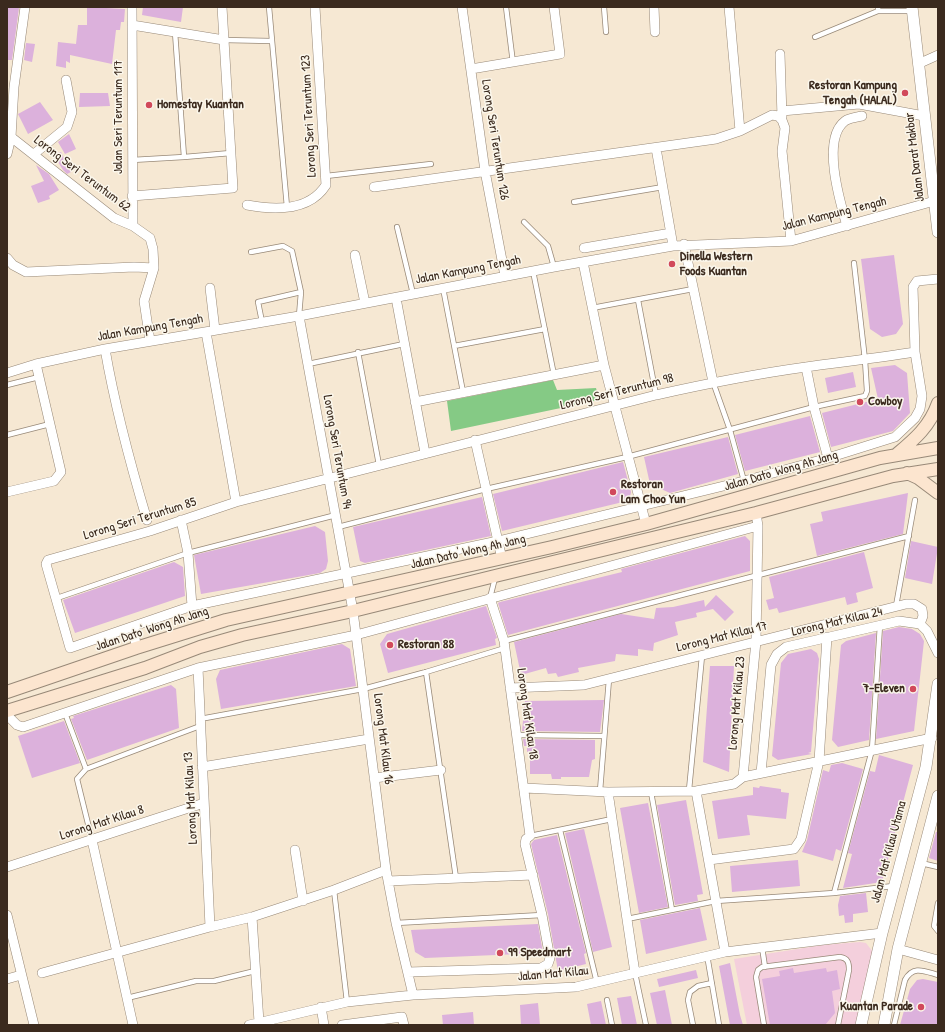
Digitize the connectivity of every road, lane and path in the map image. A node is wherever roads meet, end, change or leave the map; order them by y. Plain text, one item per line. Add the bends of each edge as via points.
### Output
1 (25, 7) edge
2 (132, 7) edge
3 (222, 7) edge
4 (269, 7) edge
5 (315, 7) edge
6 (462, 7) edge
7 (506, 7) edge
8 (554, 7) edge
9 (604, 7) edge
10 (654, 7) edge
11 (729, 7) edge
12 (878, 9) edge
13 (912, 9) edge
14 (132, 25) junction
15 (175, 32) junction
16 (606, 32) dead end
17 (655, 32) dead end
18 (815, 37) dead end
19 (224, 40) junction
20 (271, 41) junction
21 (780, 54) dead end
22 (938, 55) edge
23 (513, 63) junction
24 (918, 64) junction
25 (471, 68) junction
26 (66, 80) dead end
27 (10, 86) edge
28 (782, 116) junction
29 (862, 116) dead end
30 (924, 116) junction
31 (740, 131) junction
32 (9, 137) edge
33 (656, 148) junction
34 (231, 153) junction
35 (7, 154) edge
36 (34, 154) junction
37 (184, 157) junction
38 (132, 160) junction
39 (431, 164) dead end
40 (485, 171) junction
41 (326, 176) junction
42 (374, 187) dead end
43 (663, 187) junction
44 (132, 196) junction
45 (936, 201) edge
46 (574, 202) dead end
47 (247, 205) dead end
48 (287, 207) junction
49 (524, 222) dead end
50 (132, 226) junction
51 (847, 226) junction
52 (397, 227) dead end
53 (938, 232) edge
54 (671, 233) junction
55 (791, 240) junction
56 (684, 244) junction
57 (673, 246) junction
58 (584, 248) dead end
59 (251, 252) dead end
60 (355, 255) dead end
61 (7, 258) edge
62 (583, 262) junction
63 (854, 263) dead end
64 (554, 267) junction
65 (154, 268) junction
66 (533, 271) junction
67 (505, 276) junction
68 (938, 279) edge
69 (210, 288) dead end
70 (443, 288) junction
71 (693, 289) junction
72 (301, 292) junction
73 (414, 294) junction
74 (396, 298) junction
75 (638, 300) junction
76 (365, 303) junction
77 (592, 308) junction
78 (299, 316) junction
79 (262, 322) junction
80 (545, 329) junction
81 (211, 331) junction
82 (150, 341) junction
83 (404, 344) junction
84 (454, 346) junction
85 (105, 349) junction
86 (358, 352) junction
87 (915, 352) junction
88 (865, 360) junction
89 (36, 364) junction
90 (308, 364) junction
91 (604, 365) junction
92 (806, 367) junction
93 (7, 373) edge
94 (554, 375) junction
95 (39, 377) junction
96 (713, 382) junction
97 (7, 385) edge
98 (463, 392) junction
99 (656, 395) junction
100 (415, 402) junction
101 (938, 403) edge
102 (614, 405) junction
103 (814, 407) junction
104 (50, 424) junction
105 (730, 430) junction
106 (7, 435) edge
107 (475, 440) junction
108 (938, 448) edge
109 (425, 453) junction
110 (897, 454) junction
111 (627, 457) junction
112 (828, 458) junction
113 (380, 465) junction
114 (938, 469) edge
115 (907, 473) junction
116 (329, 478) junction
117 (744, 481) junction
118 (486, 489) junction
119 (7, 492) edge
120 (938, 493) edge
121 (748, 496) junction
122 (915, 500) dead end
123 (236, 502) junction
124 (641, 505) junction
125 (756, 513) junction
126 (336, 515) junction
127 (147, 520) dead end
128 (181, 520) junction
129 (646, 524) junction
130 (758, 526) junction
131 (338, 527) junction
132 (909, 536) junction
133 (498, 541) junction
134 (188, 553) junction
135 (502, 559) junction
136 (347, 574) junction
137 (495, 576) junction
138 (756, 576) junction
139 (350, 593) junction
140 (57, 598) junction
141 (490, 598) junction
142 (192, 606) junction
143 (896, 606) junction
144 (353, 611) junction
145 (920, 624) junction
146 (880, 625) junction
147 (134, 626) junction
148 (356, 635) junction
149 (827, 637) junction
150 (756, 641) junction
151 (504, 645) junction
152 (136, 648) junction
153 (938, 653) edge
154 (702, 656) junction
155 (198, 668) junction
156 (426, 672) junction
157 (609, 679) junction
158 (938, 684) edge
159 (510, 688) junction
160 (8, 689) edge
161 (363, 689) junction
162 (7, 711) edge
163 (65, 713) junction
164 (7, 715) edge
165 (200, 723) junction
166 (516, 735) junction
167 (604, 736) junction
168 (932, 738) junction
169 (370, 739) junction
170 (872, 750) junction
171 (819, 761) junction
172 (202, 767) junction
173 (86, 769) junction
174 (441, 770) junction
175 (761, 773) junction
176 (743, 777) junction
177 (374, 778) junction
178 (524, 788) junction
179 (692, 790) junction
180 (604, 791) junction
181 (650, 791) junction
182 (938, 796) edge
183 (204, 803) junction
184 (612, 819) junction
185 (560, 830) junction
186 (530, 836) junction
187 (92, 840) junction
188 (295, 850) dead end
189 (709, 860) junction
190 (920, 862) junction
191 (7, 867) edge
192 (938, 867) edge
193 (386, 870) junction
194 (534, 875) junction
195 (456, 878) junction
196 (388, 882) junction
197 (895, 886) junction
198 (334, 890) junction
199 (834, 893) junction
200 (303, 901) junction
201 (716, 901) junction
202 (938, 903) edge
203 (672, 910) junction
204 (542, 915) junction
205 (7, 917) edge
206 (252, 917) junction
207 (627, 919) junction
208 (396, 923) junction
209 (210, 927) junction
210 (938, 931) edge
211 (882, 933) junction
212 (762, 947) junction
213 (898, 949) junction
214 (117, 951) junction
215 (725, 952) junction
216 (708, 955) junction
217 (938, 960) edge
218 (548, 964) joint
219 (765, 966) junction
220 (256, 971) junction
221 (408, 972) junction
222 (42, 973) dead end
223 (635, 973) junction
224 (22, 974) junction
225 (938, 975) edge
226 (7, 979) edge
227 (597, 982) junction
228 (712, 983) junction
229 (413, 995) junction
230 (128, 998) junction
231 (607, 1000) dead end
232 (347, 1002) junction
233 (321, 1007) junction
234 (259, 1022) junction
235 (34, 1025) edge
236 (134, 1025) edge
237 (249, 1025) edge
238 (324, 1025) edge
239 (342, 1025) edge
240 (404, 1025) edge
241 (612, 1025) edge
242 (646, 1025) edge
243 (693, 1025) edge
244 (719, 1025) edge
245 (764, 1025) edge
246 (838, 1025) edge
247 (861, 1025) edge
248 (884, 1025) edge
249 (894, 1025) edge

1 - 27 street
2 - 14 street, Jalan Seri Teruntum 117
3 - 19 street
4 - 20 lane
5 - 41 street, Lorong Seri Teruntum 123
6 - 25 street, Lorong Seri Teruntum 126
7 - 23 lane
8 - 23 street via 560,54
9 - 16 lane
10 - 17 street
11 - 31 street
12 - 13 lane
12 - 18 lane
13 - 24 street, Jalan Darat Makbar
14 - 15 street
14 - 38 street, Jalan Seri Teruntum 117
15 - 19 street
15 - 37 lane
19 - 20 lane
19 - 34 street
20 - 48 lane
21 - 28 street
22 - 24 street
23 - 25 street
24 - 30 street, Jalan Darat Makbar
25 - 40 street, Lorong Seri Teruntum 126
26 - 36 street via 72,112 67,127
27 - 32 street
28 - 30 street via 859,104
28 - 31 street via 772,115
28 - 55 street via 785,128 782,151
29 - 51 street via 846,120 838,127 833,144 836,185
30 - 45 street, Jalan Darat Makbar
31 - 33 street via 716,139
32 - 35 street
32 - 36 street, Lorong Seri Teruntum 62
33 - 40 street
33 - 43 street
34 - 37 lane
34 - 44 street via 233,188
36 - 50 street, Lorong Seri Teruntum 62 via 114,218
37 - 38 lane
38 - 44 street, Jalan Seri Teruntum 117
39 - 41 lane
40 - 42 street
40 - 67 street, Lorong Seri Teruntum 126
41 - 48 street, Lorong Seri Teruntum 123 via 326,185 322,192 304,203
43 - 46 lane
43 - 54 street
44 - 50 street, Jalan Seri Teruntum 117
45 - 51 street, Jalan Kampung Tengah
45 - 53 street, Jalan Darat Makbar
47 - 48 street, Lorong Seri Teruntum 123 via 266,208
49 - 64 lane via 548,246
50 - 65 street, Lorong Seri Teruntum 62 via 150,238
51 - 55 street, Jalan Kampung Tengah
52 - 73 lane
54 - 57 street
54 - 58 street
55 - 56 street, Jalan Kampung Tengah
56 - 57 street, Jalan Kampung Tengah
56 - 71 street
57 - 62 street, Jalan Kampung Tengah
59 - 72 lane via 283,246 292,251
60 - 76 street
61 - 65 street via 13,265 26,272
62 - 64 street, Jalan Kampung Tengah
62 - 77 street
63 - 88 lane
64 - 66 street, Jalan Kampung Tengah
65 - 82 street, Lorong Seri Teruntum 62 via 144,301
66 - 67 street, Jalan Kampung Tengah
66 - 80 lane
67 - 70 street, Jalan Kampung Tengah
68 - 87 street via 917,280 913,287
69 - 81 street
70 - 73 street, Jalan Kampung Tengah
70 - 84 lane
71 - 75 lane
71 - 96 street
72 - 78 lane
72 - 79 lane via 258,302
73 - 74 street, Jalan Kampung Tengah
74 - 76 street, Jalan Kampung Tengah
74 - 83 street
75 - 77 lane
75 - 99 lane
76 - 78 street, Jalan Kampung Tengah
77 - 91 street
78 - 79 street, Jalan Kampung Tengah
78 - 90 street, Lorong Seri Teruntum 94
79 - 81 street, Jalan Kampung Tengah
80 - 84 lane
80 - 94 lane
81 - 82 street, Jalan Kampung Tengah
81 - 123 street
82 - 85 street, Jalan Kampung Tengah
83 - 86 lane
83 - 100 street
84 - 98 lane
85 - 89 street, Jalan Kampung Tengah
85 - 127 street via 128,454
86 - 90 lane
86 - 113 lane
87 - 88 street, Lorong Seri Teruntum 98
87 - 112 street via 922,396 920,409 911,422 894,436
88 - 92 street, Lorong Seri Teruntum 98
88 - 103 lane via 865,396
89 - 93 street, Jalan Kampung Tengah
89 - 95 street
90 - 116 street, Lorong Seri Teruntum 94
91 - 94 street
91 - 102 street
92 - 96 street, Lorong Seri Teruntum 98
92 - 103 street
94 - 98 street
95 - 97 lane
95 - 104 street
96 - 99 street, Lorong Seri Teruntum 98
96 - 105 lane
98 - 100 street
99 - 102 street, Lorong Seri Teruntum 98
100 - 109 street
101 - 110 main road via 933,417 919,436
102 - 107 street, Lorong Seri Teruntum 98
102 - 111 street
103 - 105 lane
103 - 112 street
104 - 106 lane
104 - 119 street via 61,472 54,481
105 - 111 lane
105 - 117 lane
107 - 109 street, Lorong Seri Teruntum 98
107 - 118 street
108 - 110 main road, Jalan Dato' Wong Ah Jang
109 - 113 street, Lorong Seri Teruntum 98
110 - 121 main road, Jalan Dato' Wong Ah Jang
111 - 118 lane
111 - 124 street
112 - 117 street
113 - 116 street, Lorong Seri Teruntum 98
114 - 115 main road
115 - 120 main road via 924,481
115 - 125 main road
116 - 123 street, Lorong Seri Teruntum 85
116 - 126 street, Lorong Seri Teruntum 94
117 - 121 street
117 - 124 street
118 - 131 lane
118 - 133 street
121 - 129 main road, Jalan Dato' Wong Ah Jang
122 - 132 lane
123 - 128 street, Lorong Seri Teruntum 85
124 - 129 street
124 - 133 street
125 - 130 street, Lorong Mat Kilau 23
125 - 137 main road
126 - 131 street, Lorong Seri Teruntum 94
126 - 134 lane
128 - 134 street
128 - 140 street, Lorong Seri Teruntum 85 via 48,560 46,564
129 - 135 main road, Jalan Dato' Wong Ah Jang
130 - 138 street, Lorong Mat Kilau 23
130 - 141 street
131 - 136 street, Lorong Seri Teruntum 94
132 - 138 lane
132 - 143 lane
133 - 135 street
133 - 136 street
134 - 140 lane
134 - 142 street
135 - 139 main road, Jalan Dato' Wong Ah Jang
136 - 139 street, Lorong Seri Teruntum 94
136 - 142 street
137 - 141 lane
137 - 144 main road
138 - 150 street, Lorong Mat Kilau 23
138 - 151 lane
139 - 144 street, Lorong Seri Teruntum 94
139 - 152 main road, Jalan Dato' Wong Ah Jang via 226,620
140 - 147 street, Lorong Seri Teruntum 85 via 70,648
141 - 148 street
141 - 151 street, Lorong Mat Kilau 18
142 - 147 street
143 - 145 street, Lorong Mat Kilau 17 via 914,604 922,609
143 - 150 street, Lorong Mat Kilau 17
144 - 148 street, Lorong Mat Kilau 16
144 - 162 main road via 242,635 200,647 145,668
145 - 146 street, Lorong Mat Kilau 24 via 899,621
145 - 153 street
146 - 149 street, Lorong Mat Kilau 24
146 - 170 lane
147 - 152 street
148 - 155 street
148 - 161 street, Lorong Mat Kilau 16
149 - 171 street
149 - 175 street, Lorong Mat Kilau 24 via 786,647 777,654 771,665
150 - 154 street, Lorong Mat Kilau 17
150 - 176 street, Lorong Mat Kilau 23
151 - 156 lane
151 - 159 street, Lorong Mat Kilau 18
152 - 160 main road, Jalan Dato' Wong Ah Jang
154 - 157 street, Lorong Mat Kilau 17
154 - 179 lane
155 - 163 street
155 - 165 street, Lorong Mat Kilau 13
156 - 161 lane
156 - 174 lane
157 - 159 street, Lorong Mat Kilau 17 via 584,685
157 - 167 lane
158 - 168 street, Jalan Mat Kilau Utama
159 - 166 street, Lorong Mat Kilau 18
161 - 165 lane
161 - 169 street, Lorong Mat Kilau 16
163 - 164 street via 22,727
163 - 173 lane
165 - 172 street, Lorong Mat Kilau 13
165 - 173 lane
166 - 167 lane
166 - 178 street, Lorong Mat Kilau 18
167 - 180 lane
168 - 170 street
168 - 197 street, Jalan Mat Kilau Utama
169 - 172 street
169 - 177 street, Lorong Mat Kilau 16
170 - 171 street
170 - 199 lane
171 - 175 street
171 - 189 street via 801,839 794,849
172 - 183 street, Lorong Mat Kilau 13
173 - 187 lane via 77,779
174 - 177 street
174 - 195 lane
175 - 176 street
176 - 179 street via 734,784
177 - 193 street, Lorong Mat Kilau 16
178 - 180 street
178 - 186 street, Lorong Mat Kilau 18
179 - 181 street
179 - 189 street
180 - 181 street
180 - 184 street
181 - 203 lane
182 - 190 street
183 - 187 street, Lorong Mat Kilau 8
183 - 209 street, Lorong Mat Kilau 13
184 - 185 lane
184 - 207 street
185 - 186 lane
185 - 227 lane
186 - 194 street, Lorong Mat Kilau 18 via 525,844
187 - 191 street, Lorong Mat Kilau 8
187 - 214 street
188 - 200 street
189 - 201 street
190 - 192 lane
190 - 213 street
193 - 196 street, Lorong Mat Kilau 16
193 - 198 street
194 - 195 street
194 - 204 street, Lorong Mat Kilau 18
195 - 196 street
196 - 208 street, Lorong Mat Kilau 16
197 - 199 lane
197 - 211 street, Jalan Mat Kilau Utama
198 - 200 street
198 - 232 lane
199 - 201 lane
200 - 206 street
201 - 203 lane
201 - 215 street
202 - 210 lane via 934,926
203 - 207 lane
204 - 208 lane
204 - 218 street, Lorong Mat Kilau 18 via 550,958
205 - 224 street
206 - 209 street
206 - 220 street
207 - 223 street
208 - 221 street, Lorong Mat Kilau 16
209 - 214 street
211 - 212 street, Jalan Mat Kilau
211 - 247 street, Jalan Mat Kilau Utama
212 - 215 street, Jalan Mat Kilau
212 - 219 lane
213 - 217 street
213 - 248 street
214 - 222 street
214 - 230 street
215 - 216 street, Jalan Mat Kilau
216 - 223 street, Jalan Mat Kilau
216 - 228 lane
218 - 221 street, Jalan Mat Kilau via 541,968
219 - 245 lane via 758,970 756,976
219 - 246 lane via 840,957 846,959 849,970
220 - 230 lane via 214,981 196,981
220 - 234 street
221 - 229 street, Lorong Mat Kilau 16
223 - 227 street, Jalan Mat Kilau
223 - 242 lane
224 - 226 street
224 - 235 street
225 - 249 lane via 921,969 908,975
227 - 229 street, Jalan Mat Kilau via 576,987
228 - 243 lane via 698,986 690,992 688,1000
228 - 244 lane
229 - 232 street, Jalan Mat Kilau
230 - 236 street
231 - 241 lane
232 - 233 street, Jalan Mat Kilau
233 - 234 street, Jalan Mat Kilau
233 - 238 street
234 - 237 street, Jalan Mat Kilau
239 - 240 street via 402,1017

